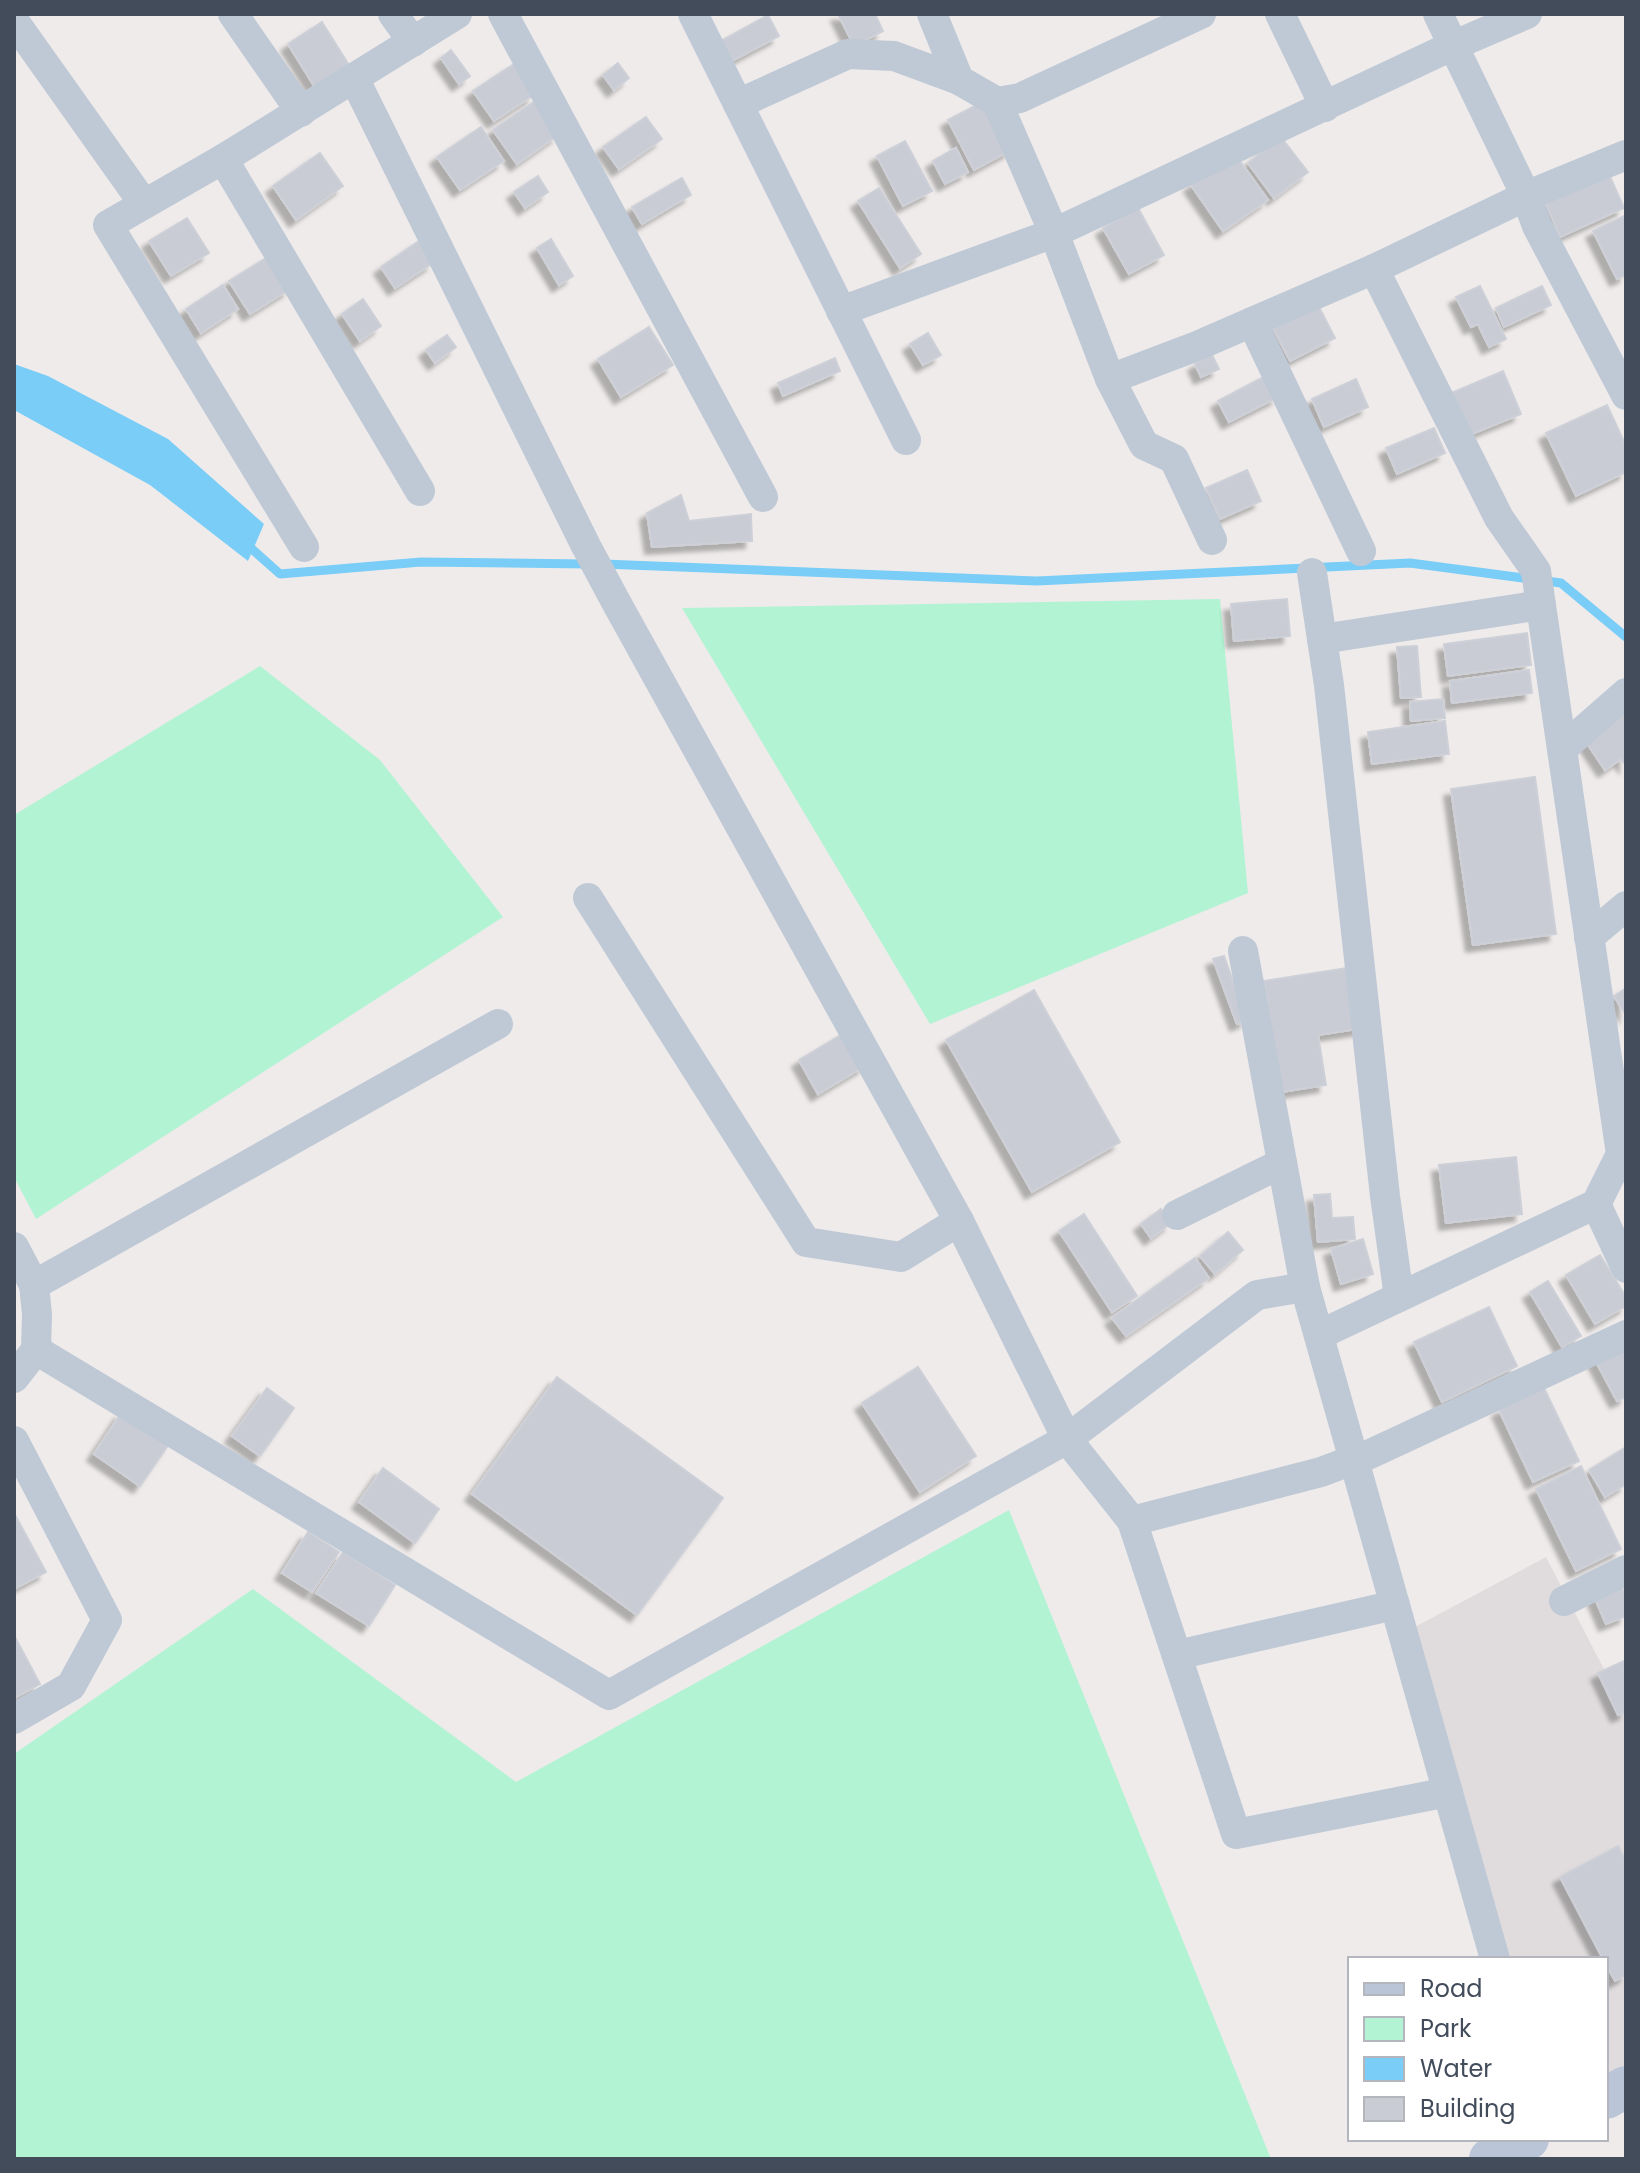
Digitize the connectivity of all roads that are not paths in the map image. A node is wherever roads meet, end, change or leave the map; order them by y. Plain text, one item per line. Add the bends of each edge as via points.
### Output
1 (233, 14) edge
2 (393, 14) edge
3 (457, 14) edge
4 (503, 14) edge
5 (693, 14) edge
6 (932, 14) edge
7 (1201, 14) edge
8 (1280, 14) edge
9 (1438, 14) edge
10 (1527, 14) edge
11 (14, 21) edge
12 (413, 42) junction
13 (1452, 46) junction
14 (354, 78) junction
15 (959, 80) junction
16 (997, 102) junction
17 (738, 104) junction
18 (1325, 107) junction
19 (301, 112) junction
20 (1626, 155) edge
21 (223, 159) junction
22 (1526, 196) junction
23 (144, 204) junction
24 (1054, 233) junction
25 (1374, 269) junction
26 (841, 311) junction
27 (1252, 322) junction
28 (1110, 379) junction
29 (1626, 395) edge
30 (906, 440) dead end
31 (420, 491) dead end
32 (763, 497) dead end
33 (1212, 540) dead end
34 (304, 547) dead end
35 (1361, 551) dead end
36 (1312, 573) dead end
37 (1541, 605) junction
38 (1322, 639) junction
39 (1626, 693) edge
40 (1562, 749) junction
41 (588, 898) dead end
42 (1626, 906) edge
43 (1589, 937) junction
44 (1243, 951) dead end
45 (498, 1024) dead end
46 (1616, 1045) edge
47 (1282, 1163) junction
48 (1596, 1204) junction
49 (1177, 1215) dead end
50 (959, 1221) junction
51 (14, 1247) edge
52 (1626, 1268) edge
53 (34, 1285) junction
54 (1305, 1287) junction
55 (1399, 1297) junction
56 (1319, 1335) junction
57 (1626, 1335) edge
58 (36, 1350) junction
59 (14, 1378) edge
60 (1067, 1439) junction
61 (14, 1441) edge
62 (1355, 1461) junction
63 (1132, 1521) junction
64 (1626, 1570) edge
65 (1564, 1601) dead end
66 (1395, 1605) junction
67 (1177, 1655) junction
68 (14, 1719) edge
69 (1448, 1792) junction
70 (1494, 1957) edge
71 (1626, 2087) edge
72 (1608, 2097) edge
73 (1524, 2141) edge
74 (1490, 2159) edge

1 - 19 street
2 - 12 street
3 - 12 street
4 - 32 street
5 - 17 street
6 - 15 street
7 - 16 street via 1020,98
8 - 18 street
9 - 13 street
10 - 13 street
11 - 23 street
12 - 14 street
13 - 18 street
13 - 22 street
14 - 19 street
14 - 50 street via 588,550
15 - 16 street
15 - 17 street via 894,56 848,54
16 - 24 street
17 - 26 street
18 - 24 street
19 - 21 street
20 - 22 street
21 - 23 street
21 - 31 street
22 - 25 street
22 - 29 street
23 - 34 street via 108,225
24 - 26 street
24 - 28 street
25 - 27 street
25 - 37 street via 1499,518 1536,571
26 - 30 street
27 - 28 street
27 - 35 street
28 - 33 street via 1144,445 1174,459
36 - 38 street
37 - 38 street
37 - 40 street
38 - 55 street
39 - 40 street
40 - 43 street
41 - 50 street via 806,1242 901,1257
42 - 43 street
43 - 46 street
44 - 47 street
45 - 53 street
46 - 48 street via 1621,1154
47 - 49 street
47 - 54 street
48 - 52 street
48 - 55 street
50 - 60 street
51 - 53 street
53 - 58 street
54 - 56 street
54 - 60 street via 1257,1295
55 - 56 street
56 - 62 street
57 - 62 street
58 - 59 street
58 - 60 street via 609,1695
60 - 63 street
61 - 68 street via 107,1620 71,1686
62 - 63 street
62 - 66 street
63 - 67 street
64 - 65 street
66 - 67 street
66 - 69 street
67 - 69 street via 1236,1834
69 - 70 street
71 - 72 street
73 - 74 street

